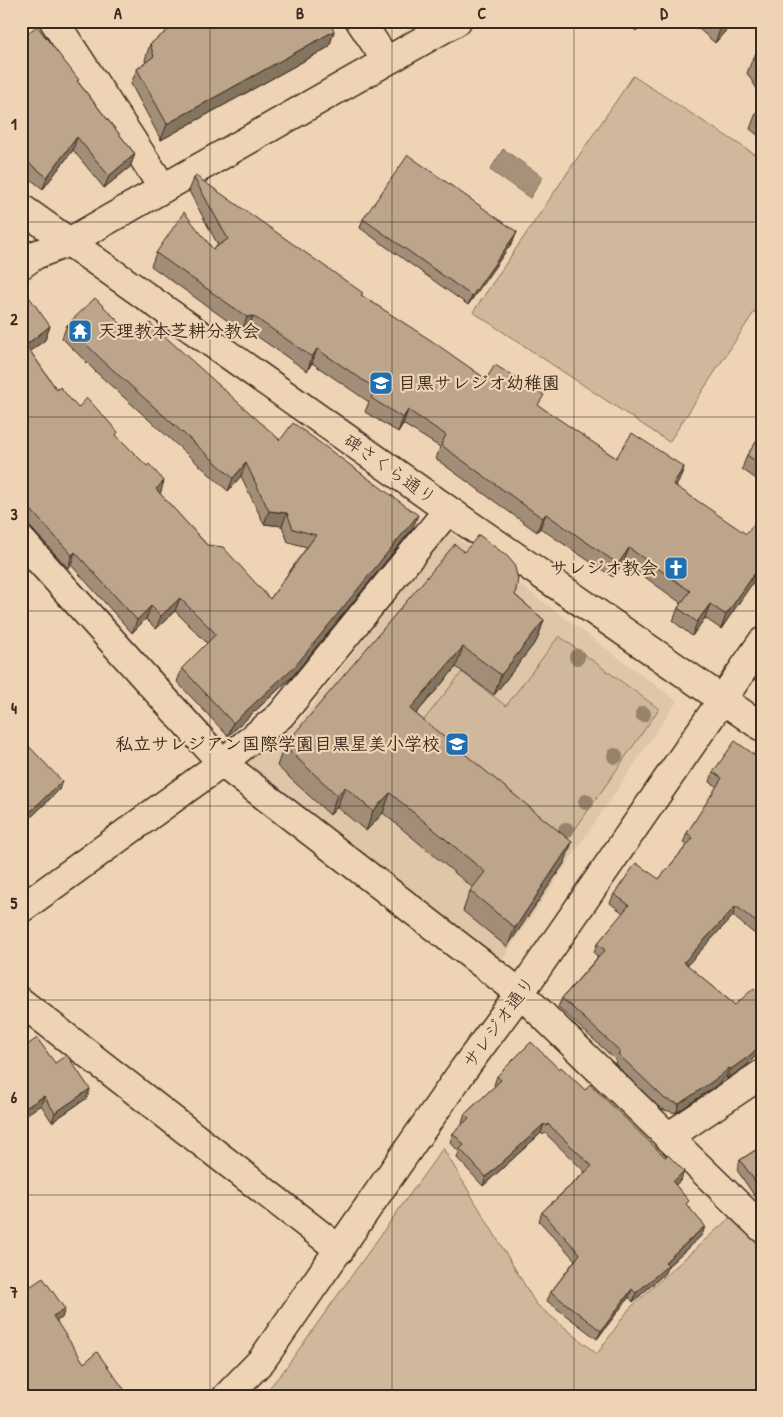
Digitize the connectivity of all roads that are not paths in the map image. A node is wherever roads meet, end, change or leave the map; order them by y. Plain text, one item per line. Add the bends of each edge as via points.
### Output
1 (54, 21) edge
2 (360, 21) edge
3 (457, 21) edge
4 (386, 60) junction
5 (164, 188) junction
6 (21, 208) edge
7 (70, 242) junction
8 (21, 265) edge
9 (448, 510) junction
10 (21, 540) edge
11 (762, 642) edge
12 (723, 700) junction
13 (762, 727) edge
14 (222, 763) junction
15 (21, 909) edge
16 (520, 993) junction
17 (21, 1002) edge
18 (762, 1074) edge
19 (668, 1137) junction
20 (762, 1228) edge
21 (340, 1250) junction
22 (228, 1396) edge

1 - 5 street
2 - 4 street
3 - 4 street
4 - 5 street
5 - 7 street
6 - 7 street, 碑さくら通り
7 - 8 street via 35,255
7 - 9 street, 碑さくら通り
9 - 12 street, 碑さくら通り
9 - 14 street via 281,715
10 - 14 street
11 - 12 street, サレジオ通り
12 - 13 street, 碑さくら通り
12 - 16 street, サレジオ通り
14 - 15 street
14 - 16 street
16 - 19 street
16 - 21 street, サレジオ通り
17 - 21 street
18 - 19 street
19 - 20 street
21 - 22 street, サレジオ通り via 262,1360

